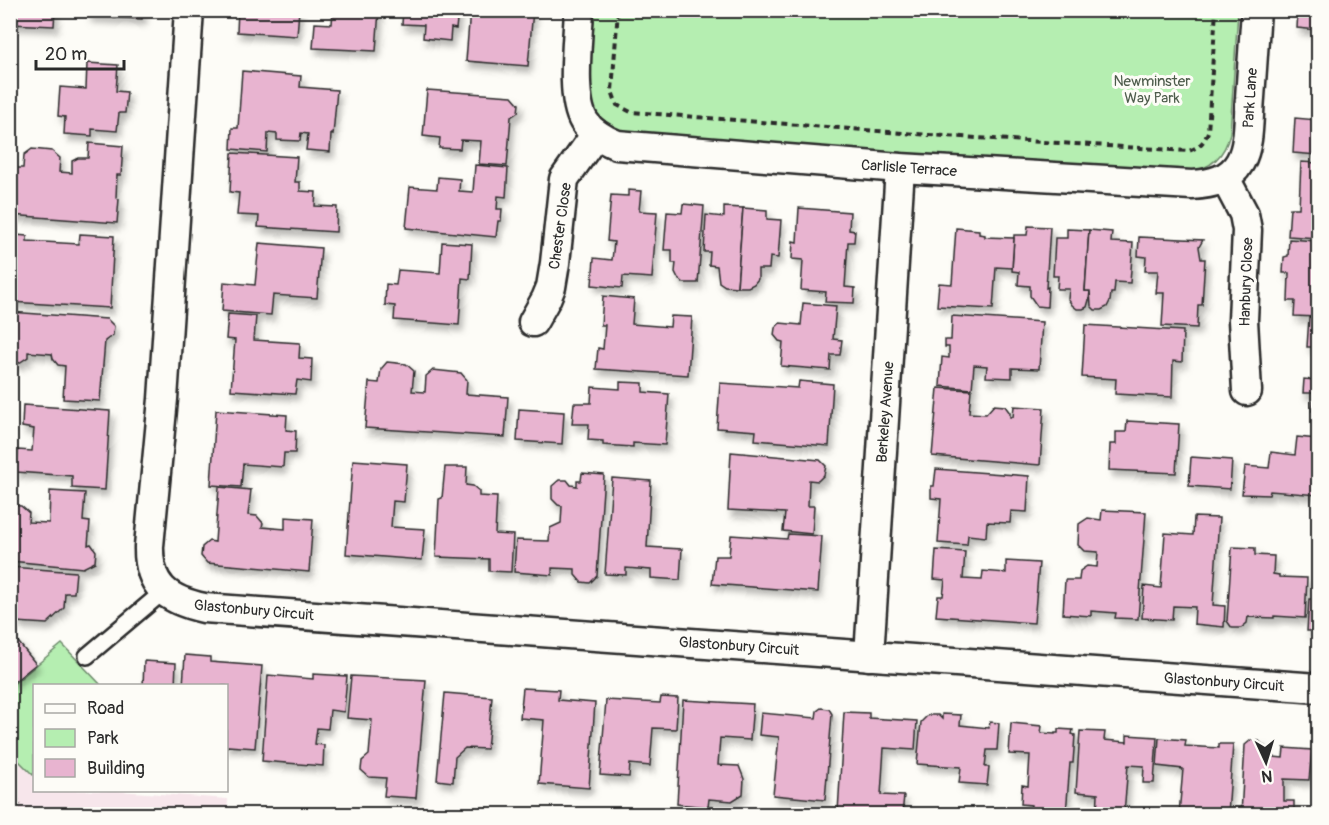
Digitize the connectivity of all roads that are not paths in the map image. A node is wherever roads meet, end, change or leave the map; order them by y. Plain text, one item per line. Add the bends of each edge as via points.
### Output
1 (189, 10) edge
2 (579, 10) edge
3 (1256, 10) edge
4 (596, 134) junction
5 (900, 168) junction
6 (1225, 178) junction
7 (533, 322) dead end
8 (1247, 391) dead end
9 (164, 591) junction
10 (87, 656) dead end
11 (869, 656) junction
12 (1318, 688) edge

1 - 9 street via 164,387 148,561 155,581
2 - 4 street via 578,102 583,120
3 - 6 street, Park Lane via 1246,144 1240,163
4 - 5 street, Carlisle Terrace via 629,147
4 - 7 street, Chester Close via 564,179 551,287
5 - 6 street, Carlisle Terrace via 1192,185
5 - 11 street, Berkeley Avenue
6 - 8 street, Hanbury Close via 1244,214 1247,230
9 - 10 lane
9 - 11 street, Glastonbury Circuit via 184,604 204,608
11 - 12 street, Glastonbury Circuit

